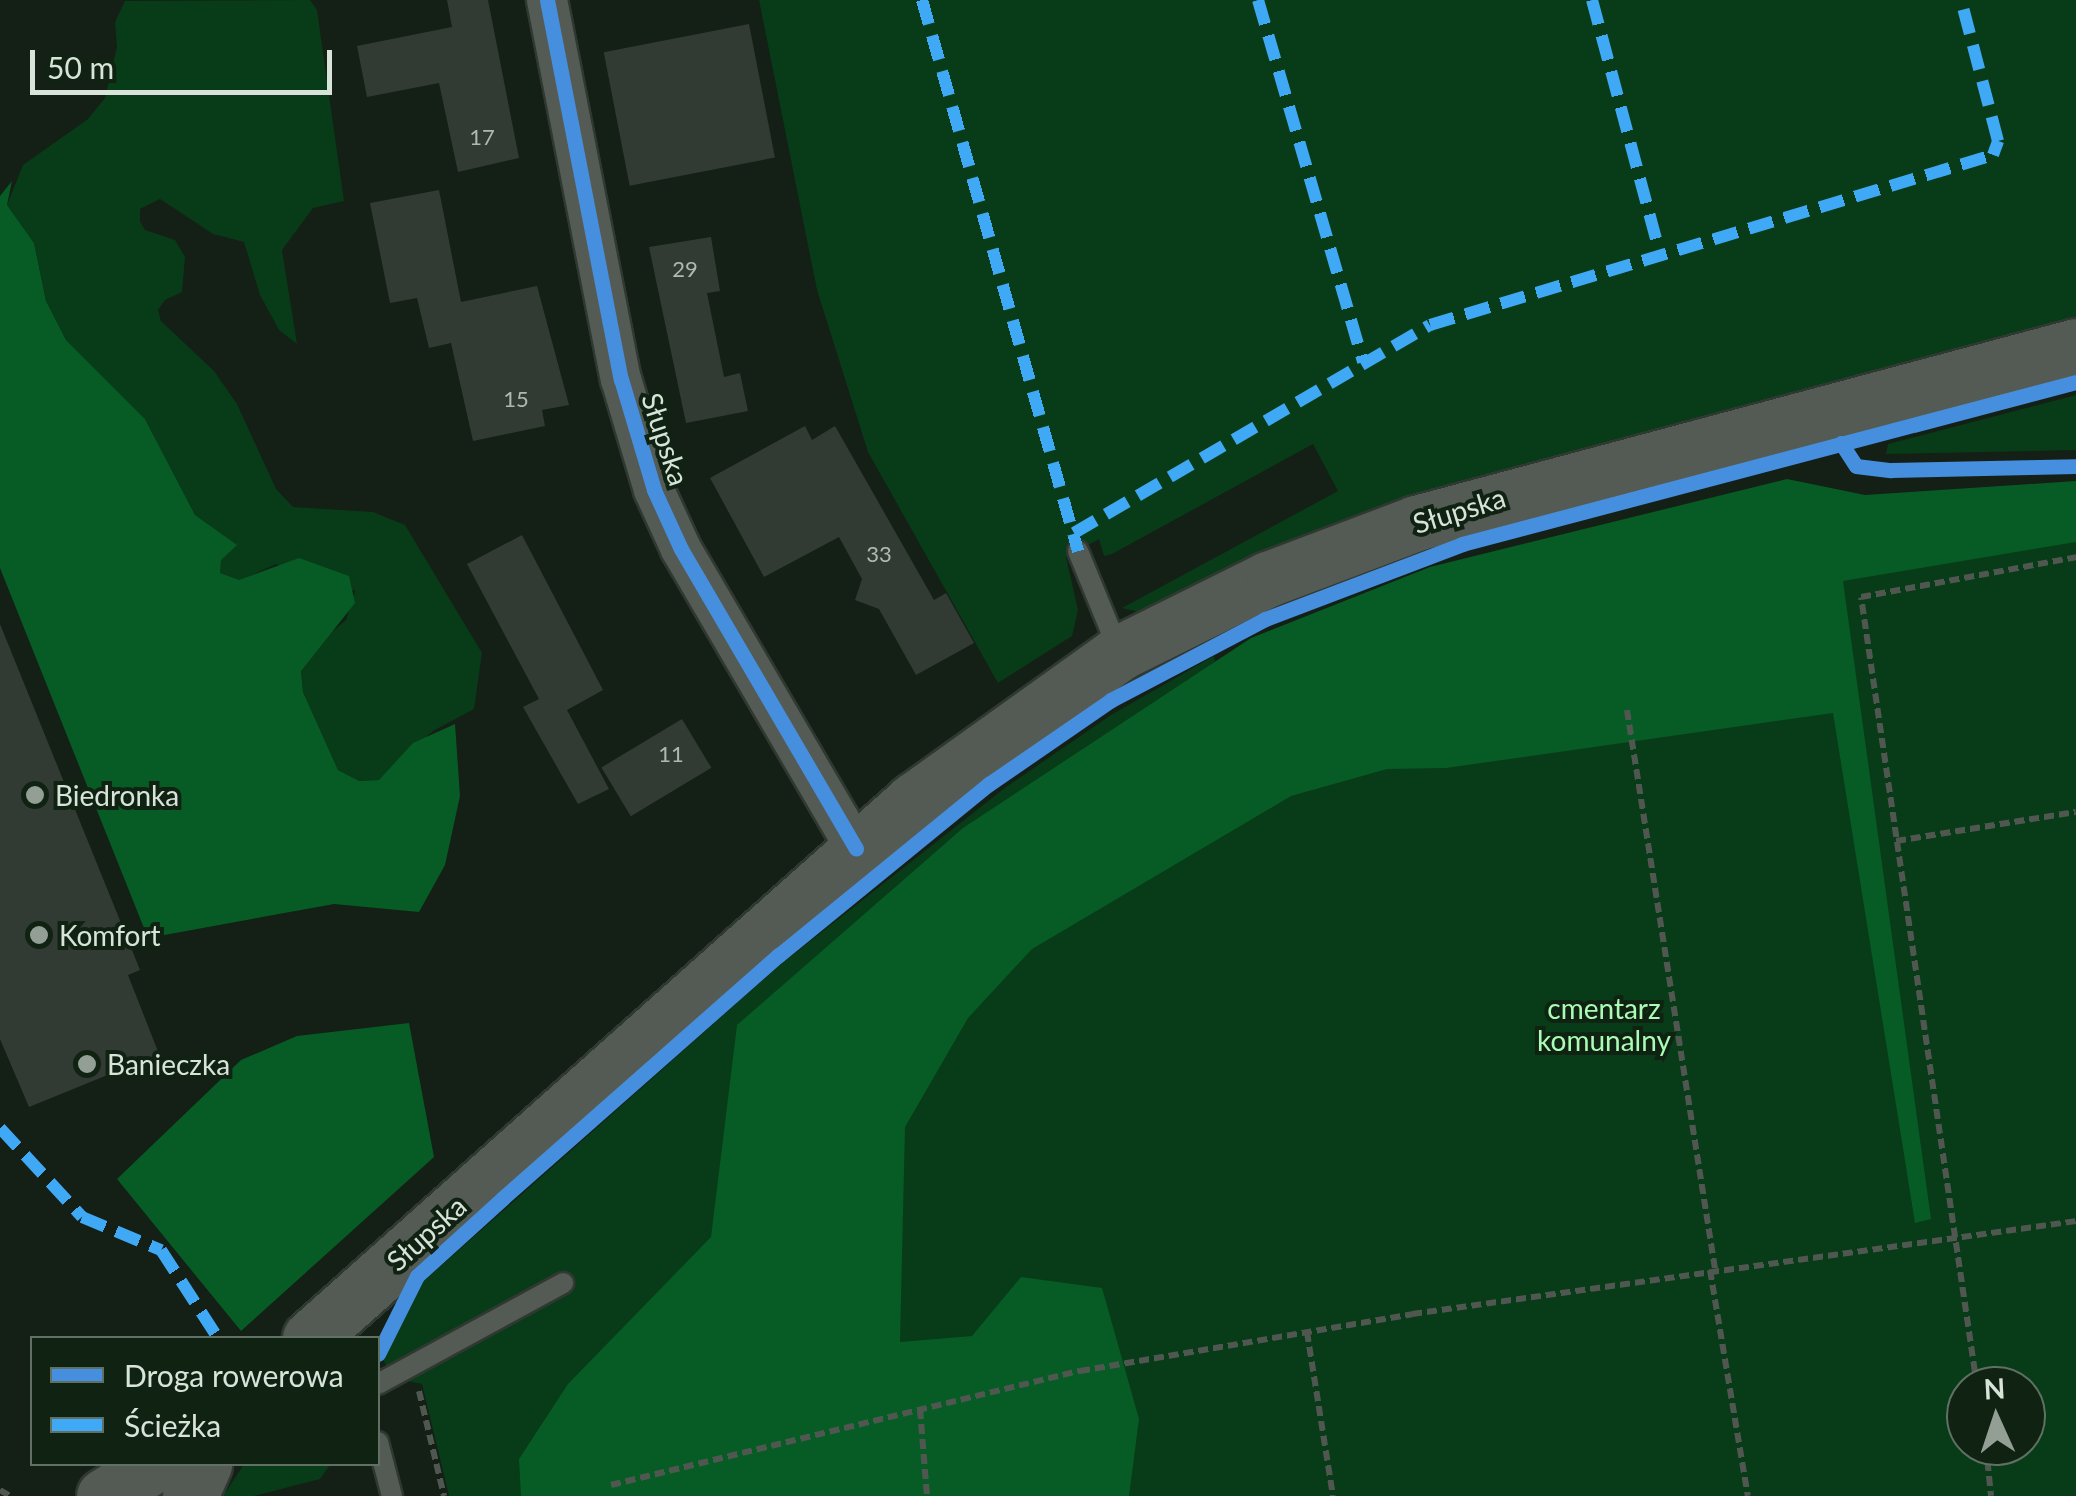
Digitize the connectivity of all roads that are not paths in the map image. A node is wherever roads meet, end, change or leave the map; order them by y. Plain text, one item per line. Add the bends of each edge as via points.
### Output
1 (547, 0) edge
2 (2076, 346) edge
3 (1078, 551) dead end
4 (1120, 653) junction
5 (856, 849) junction
6 (563, 1283) dead end
7 (319, 1335) edge
8 (382, 1383) edge
9 (380, 1450) edge
10 (153, 1466) edge
11 (203, 1466) edge
12 (104, 1496) edge
13 (190, 1496) edge
14 (392, 1496) edge

1 - 5 street, Słupska via 622,379 654,490 690,566
2 - 4 main road, Słupska via 1416,523 1268,579
3 - 4 lane
4 - 5 main road, Słupska via 952,768
5 - 7 main road, Słupska
6 - 8 lane
9 - 14 lane
10 - 12 main road
11 - 13 main road

